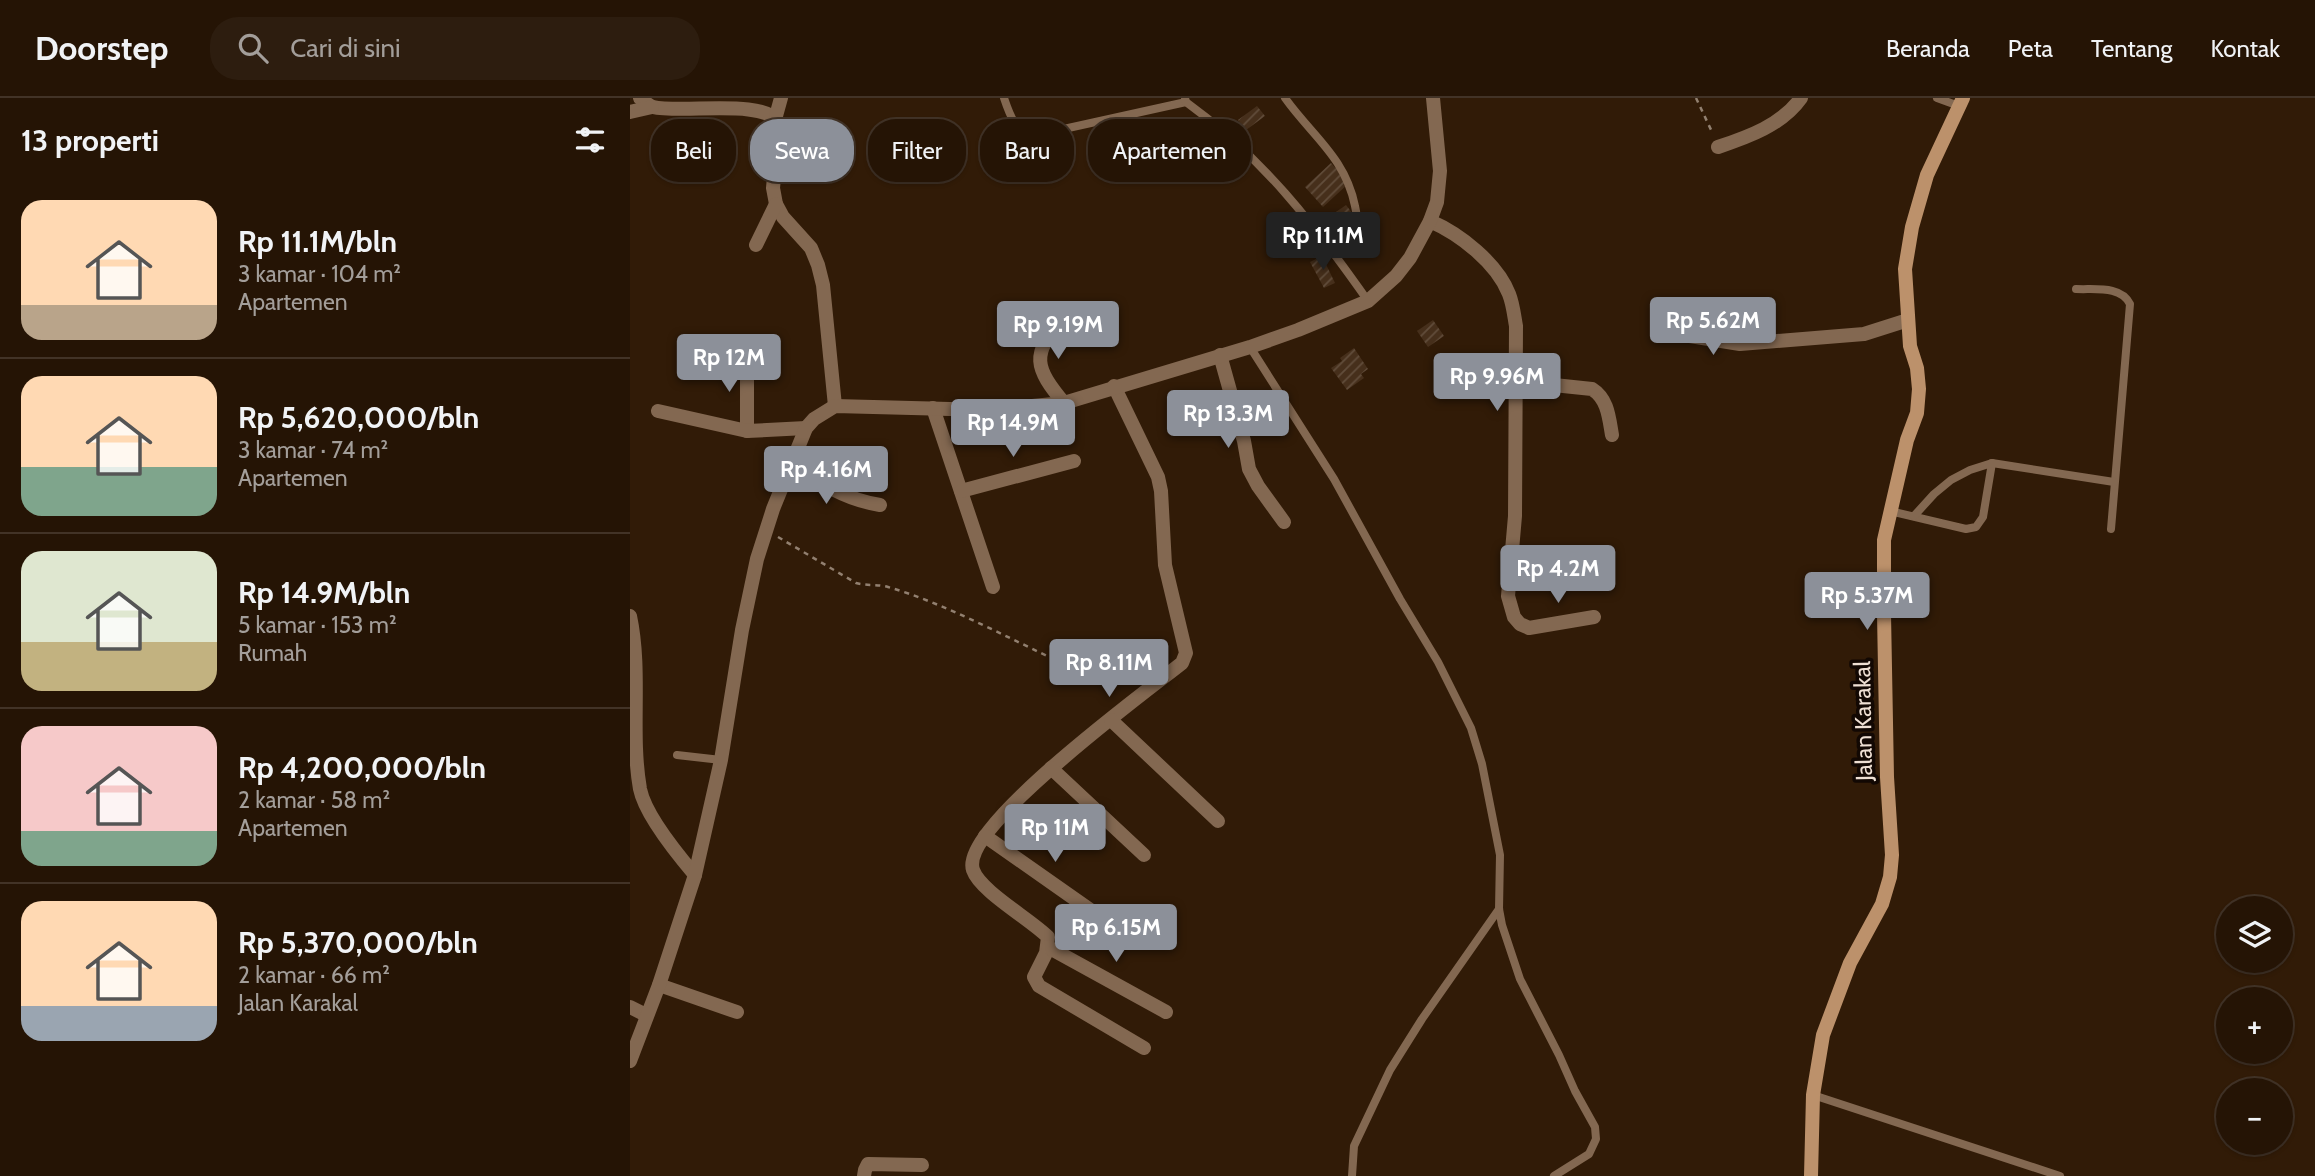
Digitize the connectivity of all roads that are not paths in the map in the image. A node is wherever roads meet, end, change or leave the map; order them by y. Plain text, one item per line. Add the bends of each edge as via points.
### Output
1 (640, 98) edge
2 (781, 98) edge
3 (1004, 98) edge
4 (1285, 98) edge
5 (1433, 98) edge
6 (1801, 98) edge
7 (1937, 98) edge
8 (1185, 100) edge
9 (1961, 102) edge
10 (652, 107) junction
11 (630, 112) edge
12 (776, 116) junction
13 (1718, 147) road end
14 (776, 204) junction
15 (1430, 221) junction
16 (756, 245) dead end
17 (1329, 245) junction
18 (2076, 289) dead end
19 (1368, 301) junction
20 (1063, 320) dead end
21 (1908, 320) junction
22 (1690, 336) dead end
23 (1250, 346) junction
24 (1220, 355) junction
25 (747, 356) dead end
26 (1516, 381) junction
27 (1114, 386) junction
28 (1064, 403) junction
29 (835, 406) junction
30 (933, 408) junction
31 (659, 411) dead end
32 (806, 428) junction
33 (747, 431) junction
34 (1612, 435) dead end
35 (1074, 461) dead end
36 (791, 462) junction
37 (1992, 463) junction
38 (2114, 482) junction
39 (961, 491) junction
40 (880, 505) dead end
41 (1890, 511) junction
42 (1914, 516) junction
43 (1284, 522) dead end
44 (2111, 528) dead end
45 (993, 587) dead end
46 (630, 616) edge
47 (1594, 617) dead end
48 (1111, 720) junction
49 (677, 755) dead end
50 (721, 760) junction
51 (1051, 768) junction
52 (635, 792) edge
53 (1219, 821) dead end
54 (985, 836) junction
55 (1143, 855) dead end
56 (695, 875) junction
57 (1499, 909) junction
58 (1106, 920) dead end
59 (1048, 947) junction
60 (659, 985) junction
61 (630, 1007) edge
62 (737, 1012) dead end
63 (1166, 1012) dead end
64 (646, 1015) junction
65 (1144, 1048) dead end
66 (630, 1062) edge
67 (1813, 1094) junction
68 (922, 1165) dead end
69 (864, 1176) edge
70 (1352, 1176) edge
71 (1553, 1176) edge
72 (1811, 1176) edge
73 (2060, 1176) edge

1 - 10 street
2 - 12 street
3 - 8 lane via 1020,131 1032,136
4 - 17 lane via 1343,168 1350,184 1356,226 1351,234
5 - 15 street via 1440,171
6 - 13 street via 1758,133
7 - 9 lane
8 - 17 lane via 1252,157
9 - 21 main road, Jalan Karakal via 1927,175 1912,227 1905,269
10 - 11 street
10 - 12 street via 739,106 763,108
12 - 14 street via 772,188
14 - 16 street
14 - 29 street via 811,248 818,265
15 - 19 street via 1410,258
15 - 26 street via 1476,251 1508,291 1516,326
17 - 19 lane
18 - 38 lane via 2115,291 2130,304
19 - 23 street
20 - 28 street via 1047,336 1040,361 1049,385
21 - 22 street via 1864,334 1740,344
21 - 41 main road, Jalan Karakal via 1917,368 1917,413
23 - 24 street
23 - 57 lane via 1335,479 1471,728 1500,855
24 - 27 street
24 - 43 street via 1250,469
25 - 33 street
26 - 34 street via 1592,389 1605,402
26 - 47 street via 1515,516 1508,596 1514,617 1529,628
27 - 28 street
27 - 48 street via 1158,477 1165,565 1186,653 1182,663
28 - 30 street via 988,410
29 - 30 street
29 - 32 street
30 - 39 street
31 - 33 street
32 - 33 street
32 - 36 street
35 - 39 street
36 - 40 street via 842,495
36 - 50 street via 757,559
37 - 38 lane
37 - 42 lane via 1951,480
37 - 42 lane via 1983,517 1976,527 1966,529
38 - 44 lane
39 - 45 street
41 - 42 lane
41 - 67 main road, Jalan Karakal via 1884,540 1890,877 1823,1035
46 - 52 street via 636,688
48 - 51 street
48 - 53 street
49 - 50 lane
50 - 56 street
51 - 54 street
51 - 55 street
52 - 56 street
54 - 58 street
54 - 59 street via 971,863 978,881 1048,937
56 - 60 street
57 - 70 lane via 1390,1070 1353,1146
57 - 71 lane via 1520,979 1595,1128 1589,1154
59 - 63 street
59 - 65 street via 1034,977 1039,986
60 - 62 street
60 - 64 street
61 - 64 street
64 - 66 street
67 - 72 main road, Jalan Karakal
67 - 73 lane
68 - 69 street via 869,1164

